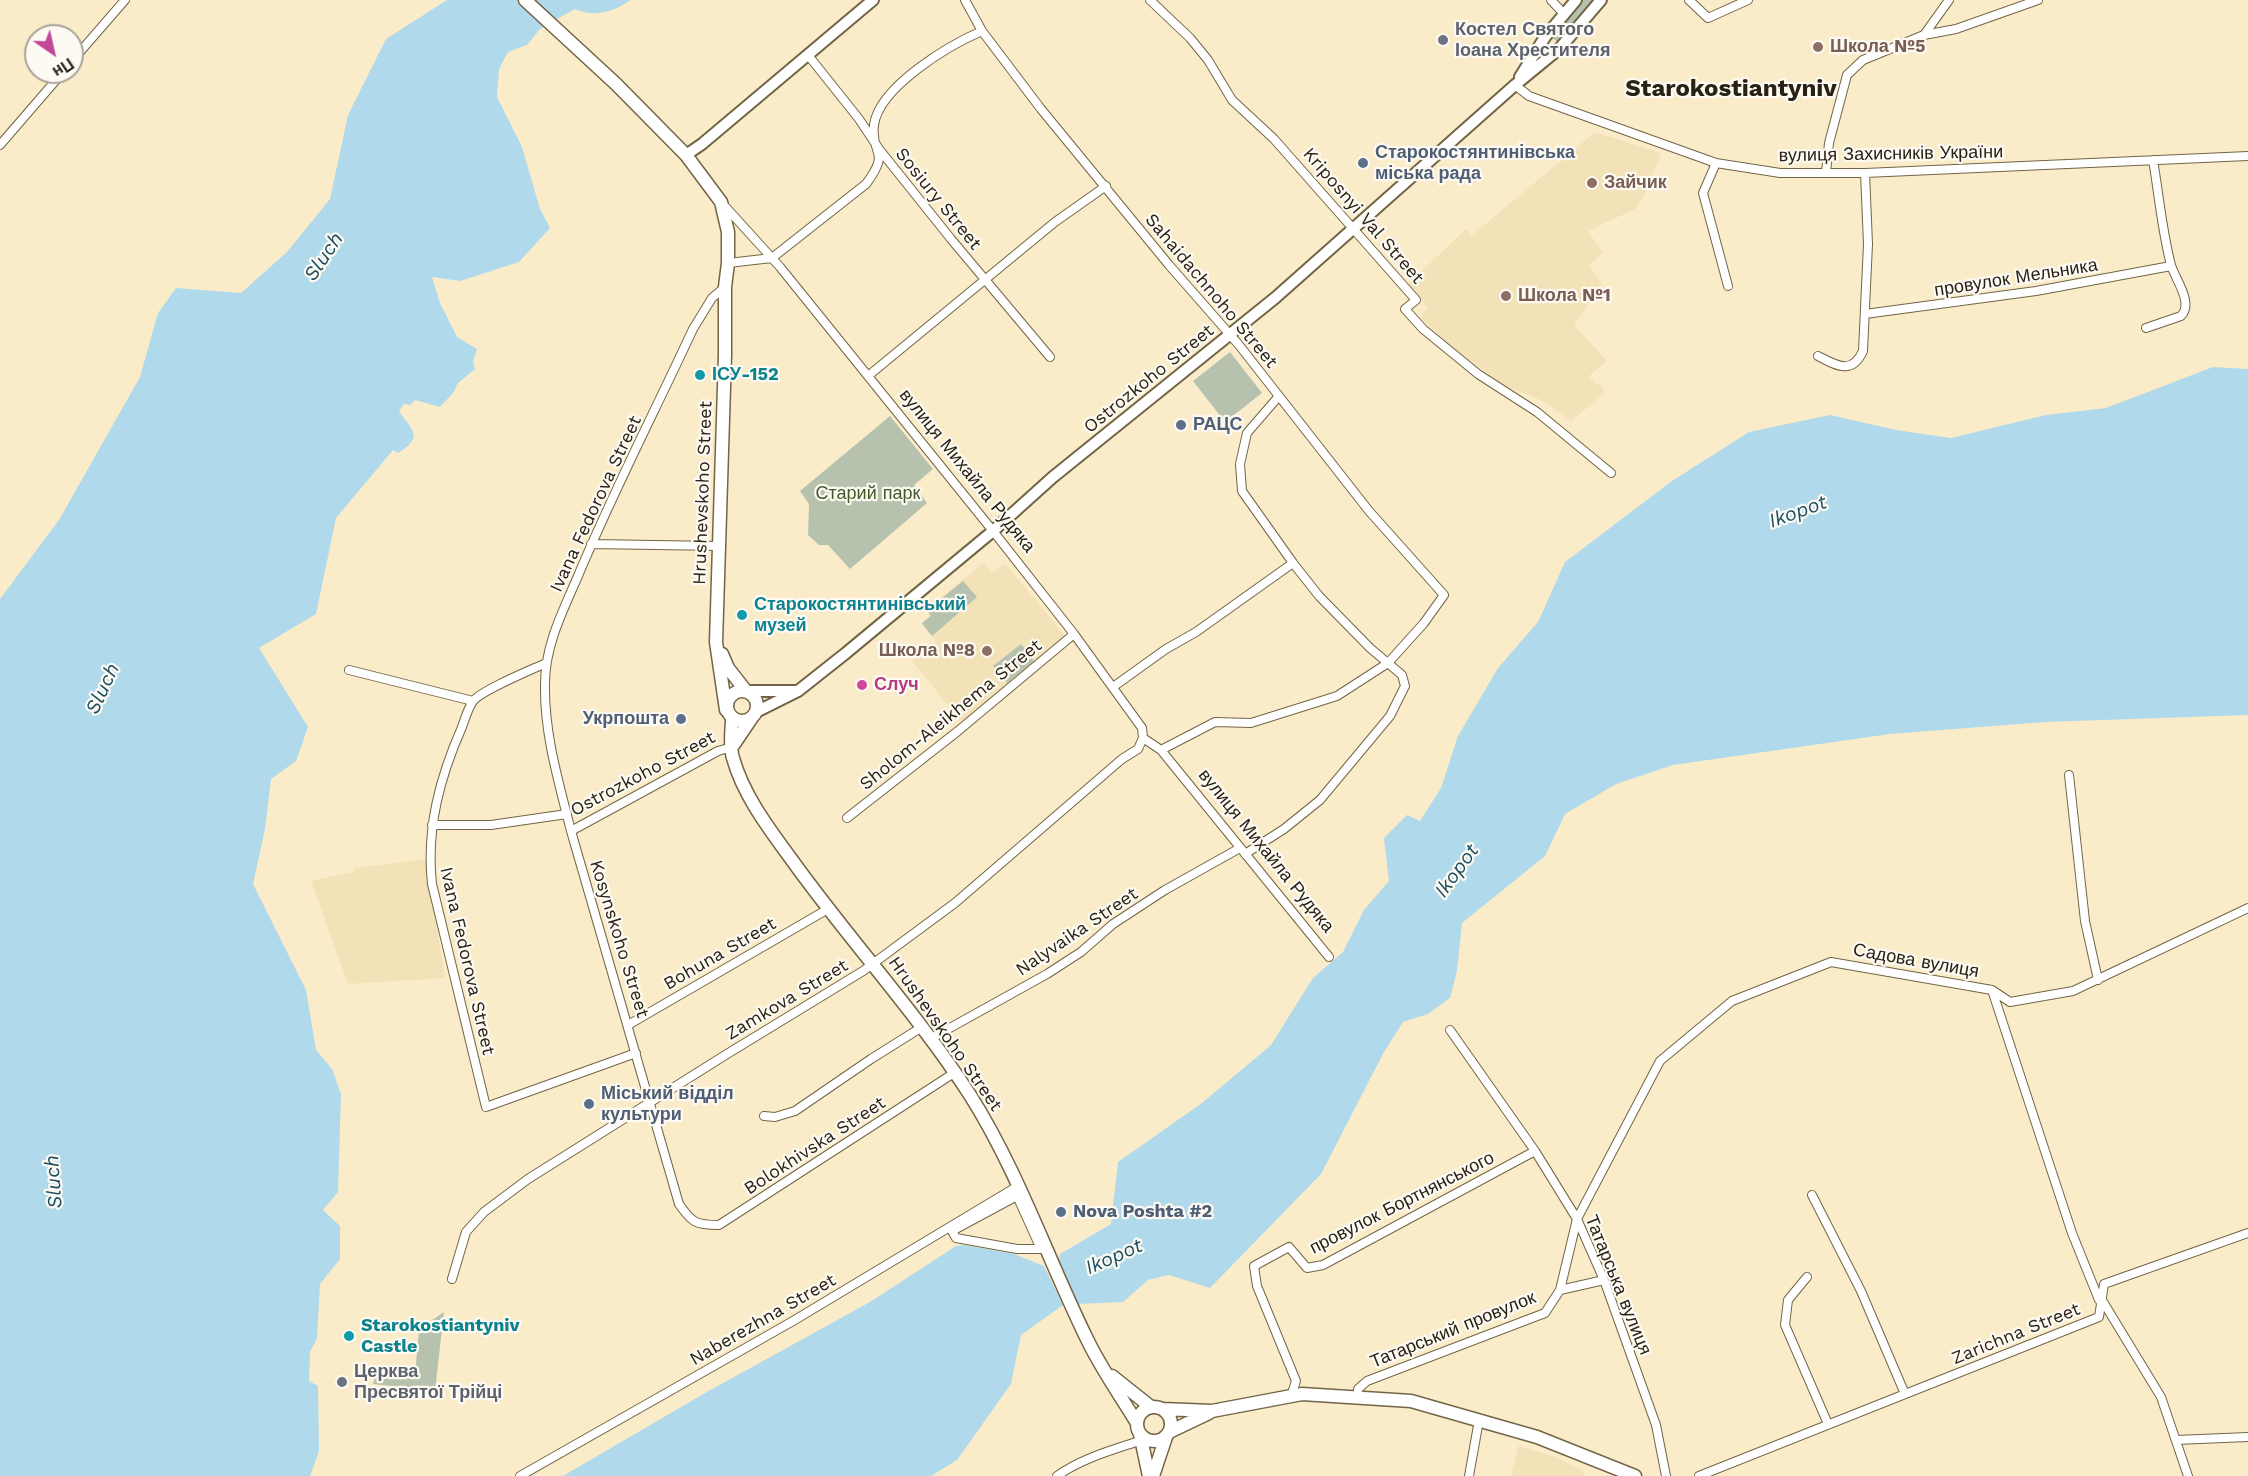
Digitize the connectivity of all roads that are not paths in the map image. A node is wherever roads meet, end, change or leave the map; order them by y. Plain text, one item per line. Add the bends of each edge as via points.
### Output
1 (125, 0) edge
2 (525, 0) edge
3 (873, 0) edge
4 (965, 0) edge
5 (1150, 0) edge
6 (1551, 0) edge
7 (1576, 0) edge
8 (1601, 0) edge
9 (1689, 0) edge
10 (1748, 0) edge
11 (1949, 0) edge
12 (2038, 0) edge
13 (1564, 14) junction
14 (982, 32) junction
15 (1924, 35) junction
16 (1545, 37) junction
17 (84, 47) edge
18 (1560, 48) junction
19 (808, 55) junction
20 (53, 84) edge
21 (1515, 85) junction
22 (0, 145) edge
23 (879, 148) junction
24 (686, 155) junction
25 (2248, 156) edge
26 (2153, 160) junction
27 (1716, 163) junction
28 (1826, 172) junction
29 (1865, 173) junction
30 (1106, 186) junction
31 (721, 202) junction
32 (1355, 228) junction
33 (772, 258) junction
34 (728, 263) junction
35 (2171, 266) junction
36 (985, 280) junction
37 (1728, 286) dead end
38 (725, 287) junction
39 (1865, 314) junction
40 (2146, 328) dead end
41 (1231, 335) junction
42 (1818, 356) dead end
43 (1050, 357) dead end
44 (868, 376) junction
45 (1279, 396) junction
46 (1611, 473) dead end
47 (993, 531) junction
48 (591, 544) junction
49 (720, 546) junction
50 (1293, 563) junction
51 (1074, 634) junction
52 (716, 642) junction
53 (546, 663) junction
54 (1388, 663) junction
55 (349, 670) dead end
56 (1113, 687) junction
57 (746, 691) junction
58 (798, 691) junction
59 (473, 701) junction
60 (729, 713) junction
61 (754, 714) junction
62 (1143, 738) junction
63 (732, 747) junction
64 (1161, 750) junction
65 (2069, 775) dead end
66 (567, 814) junction
67 (847, 818) dead end
68 (432, 825) junction
69 (571, 831) junction
70 (1242, 851) junction
71 (2248, 908) edge
72 (828, 909) junction
73 (1329, 957) dead end
74 (874, 963) junction
75 (2098, 980) junction
76 (1992, 990) junction
77 (628, 1025) junction
78 (922, 1027) junction
79 (1450, 1030) dead end
80 (930, 1039) junction
81 (636, 1053) junction
82 (954, 1073) junction
83 (650, 1103) junction
84 (764, 1116) dead end
85 (1535, 1151) junction
86 (1018, 1186) junction
87 (1812, 1195) dead end
88 (689, 1219) joint
89 (1577, 1219) junction
90 (952, 1232) joint
91 (2248, 1233) edge
92 (1807, 1277) dead end
93 (452, 1279) dead end
94 (1604, 1280) junction
95 (1560, 1290) junction
96 (2102, 1300) junction
97 (1104, 1370) junction
98 (1905, 1394) junction
99 (1291, 1396) junction
100 (1357, 1398) junction
101 (1156, 1408) junction
102 (1212, 1411) junction
103 (1479, 1420) junction
104 (1828, 1424) junction
105 (1140, 1432) junction
106 (1167, 1434) junction
107 (2248, 1437) edge
108 (2176, 1440) junction
109 (520, 1476) edge
110 (1057, 1476) edge
111 (1151, 1476) edge
112 (1469, 1476) edge
113 (1635, 1476) edge
114 (1666, 1476) edge
115 (1699, 1476) edge
116 (2188, 1476) edge

1 - 17 street
2 - 24 main road, вулиця Михайла Рудяка
3 - 19 main road
4 - 14 street, Sahaidachnoho Street
5 - 32 street, Kriposnyi Val Street via 1190,38 1232,100 1274,139
6 - 13 street
7 - 13 main road, Ostrozkoho Street
8 - 18 main road, Ostrozkoho Street
9 - 10 street via 1708,18
11 - 15 street
12 - 15 street via 1956,29
13 - 16 main road, Ostrozkoho Street
14 - 23 street via 922,66 895,88 875,121 873,134
14 - 30 street, Sahaidachnoho Street
15 - 28 street via 1863,60 1847,75 1829,143
16 - 18 main road via 1550,46
16 - 21 main road, Ostrozkoho Street
18 - 21 main road, Ostrozkoho Street
19 - 23 street, Sosiury Street
19 - 24 main road
20 - 22 street
21 - 27 street, вулиця Захисників України via 1529,96
21 - 32 main road, Ostrozkoho Street
23 - 33 street via 877,170 866,184
23 - 36 street, Sosiury Street
24 - 31 main road, вулиця Михайла Рудяка
25 - 26 street, вулиця Захисників України
26 - 29 street, вулиця Захисників України
26 - 35 street
27 - 28 street, вулиця Захисників України via 1780,173
27 - 37 street via 1703,193
28 - 29 street, вулиця Захисників України
29 - 39 street
30 - 36 street
30 - 41 street, Sahaidachnoho Street
31 - 33 street, вулиця Михайла Рудяка
31 - 34 main road, Hrushevskoho Street via 728,232
32 - 41 main road, Ostrozkoho Street
32 - 46 street, Kriposnyi Val Street via 1416,300 1405,309 1423,329 1478,374 1537,412
33 - 34 street
33 - 44 street, вулиця Михайла Рудяка
34 - 38 main road, Hrushevskoho Street
35 - 39 street, провулок Мельника via 2036,291
35 - 40 street via 2186,301 2184,313
36 - 43 street, Sosiury Street
36 - 44 street
38 - 48 street, Ivana Fedorova Street via 712,298 693,329
38 - 49 main road, Hrushevskoho Street
39 - 42 street via 1859,361 1852,366 1837,366
41 - 45 street, Sahaidachnoho Street
41 - 47 main road, Ostrozkoho Street via 1053,477
44 - 47 street, вулиця Михайла Рудяка
45 - 50 street via 1247,433 1240,464 1242,491
45 - 54 street, Sahaidachnoho Street via 1369,511 1444,595
47 - 51 street, вулиця Михайла Рудяка
47 - 58 main road, Ostrozkoho Street
48 - 49 street
48 - 53 street, Ivana Fedorova Street via 550,641
49 - 52 main road, Hrushevskoho Street
50 - 54 street via 1319,596
50 - 56 street
51 - 56 street, вулиця Михайла Рудяка
51 - 67 street, Sholom-Aleikhema Street
52 - 57 main road, Hrushevskoho Street via 728,668
52 - 60 main road, Hrushevskoho Street
53 - 59 street
53 - 66 street, Kosynskoho Street via 548,725
54 - 64 street via 1337,696 1251,723 1215,722
54 - 70 street, Nalyvaika Street via 1402,675 1405,686 1390,716 1320,800 1284,829
55 - 59 street
56 - 62 street, вулиця Михайла Рудяка via 1142,728
57 - 58 main road
57 - 60 main road via 733,693 728,700
57 - 61 main road via 754,697
58 - 61 main road, Ostrozkoho Street
59 - 68 street, Ivana Fedorova Street via 437,794
60 - 61 main road via 745,721
60 - 63 main road, Hrushevskoho Street
61 - 63 main road
62 - 64 street, вулиця Михайла Рудяка
62 - 74 street, Zamkova Street via 1138,748 971,890
63 - 69 street, Ostrozkoho Street
63 - 72 main road, Hrushevskoho Street via 741,780 767,825
64 - 70 street, вулиця Михайла Рудяка
65 - 75 street via 2085,921
66 - 68 street via 491,825
66 - 69 street, Kosynskoho Street
68 - 81 street, Ivana Fedorova Street via 432,884 486,1107
69 - 77 street, Kosynskoho Street
70 - 73 street, вулиця Михайла Рудяка
70 - 80 street, Nalyvaika Street via 1165,890 1047,974
71 - 75 street
72 - 74 main road, Hrushevskoho Street
72 - 77 street, Bohuna Street
74 - 78 main road, Hrushevskoho Street
74 - 83 street, Zamkova Street
75 - 76 street via 2073,991 2010,1002
76 - 89 street, Садова вулиця via 1831,962 1732,1000 1660,1061
76 - 96 street, Садова вулиця via 2072,1233
77 - 81 street, Kosynskoho Street
78 - 80 main road, Hrushevskoho Street
78 - 84 street via 795,1111
79 - 85 street, Татарська вулиця
80 - 82 main road, Hrushevskoho Street
81 - 83 street, Kosynskoho Street
82 - 86 main road, Hrushevskoho Street via 970,1095
82 - 88 street, Bolokhivska Street via 727,1221 700,1225
83 - 88 street, Kosynskoho Street via 679,1204
83 - 93 street, Zamkova Street via 528,1179 484,1212 466,1232
85 - 89 street, Татарська вулиця
85 - 99 street, провулок Бортнянського via 1323,1265 1307,1268 1289,1247 1254,1266 1257,1286 1296,1381
86 - 97 main road, Hrushevskoho Street
86 - 109 street, Naberezhna Street via 793,1321
87 - 98 street via 1862,1291
89 - 94 street, Татарська вулиця
89 - 95 street, Татарський провулок
90 - 90 street via 956,1238 1017,1249 1041,1248 1017,1196
91 - 96 street, Zarichna Street via 2104,1284
92 - 104 street via 1788,1300 1785,1325
94 - 95 street
94 - 114 street, Татарська вулиця via 1656,1425
95 - 100 street, Татарський провулок via 1545,1313 1367,1381 1358,1389
96 - 98 street, Zarichna Street via 2099,1317
96 - 108 street, Садова вулиця via 2161,1397
97 - 101 main road
97 - 105 main road, Hrushevskoho Street
98 - 104 street, Zarichna Street
99 - 100 main road
99 - 102 main road
100 - 103 main road via 1411,1401
101 - 102 main road
101 - 105 main road via 1142,1413
101 - 106 main road via 1169,1416 1171,1427
102 - 106 main road
103 - 112 street
103 - 113 main road via 1537,1437
104 - 115 street, Zarichna Street
105 - 106 main road via 1149,1440 1161,1440
105 - 110 street
105 - 111 main road, Hrushevskoho Street
106 - 111 main road
107 - 108 street
108 - 116 street, Садова вулиця

